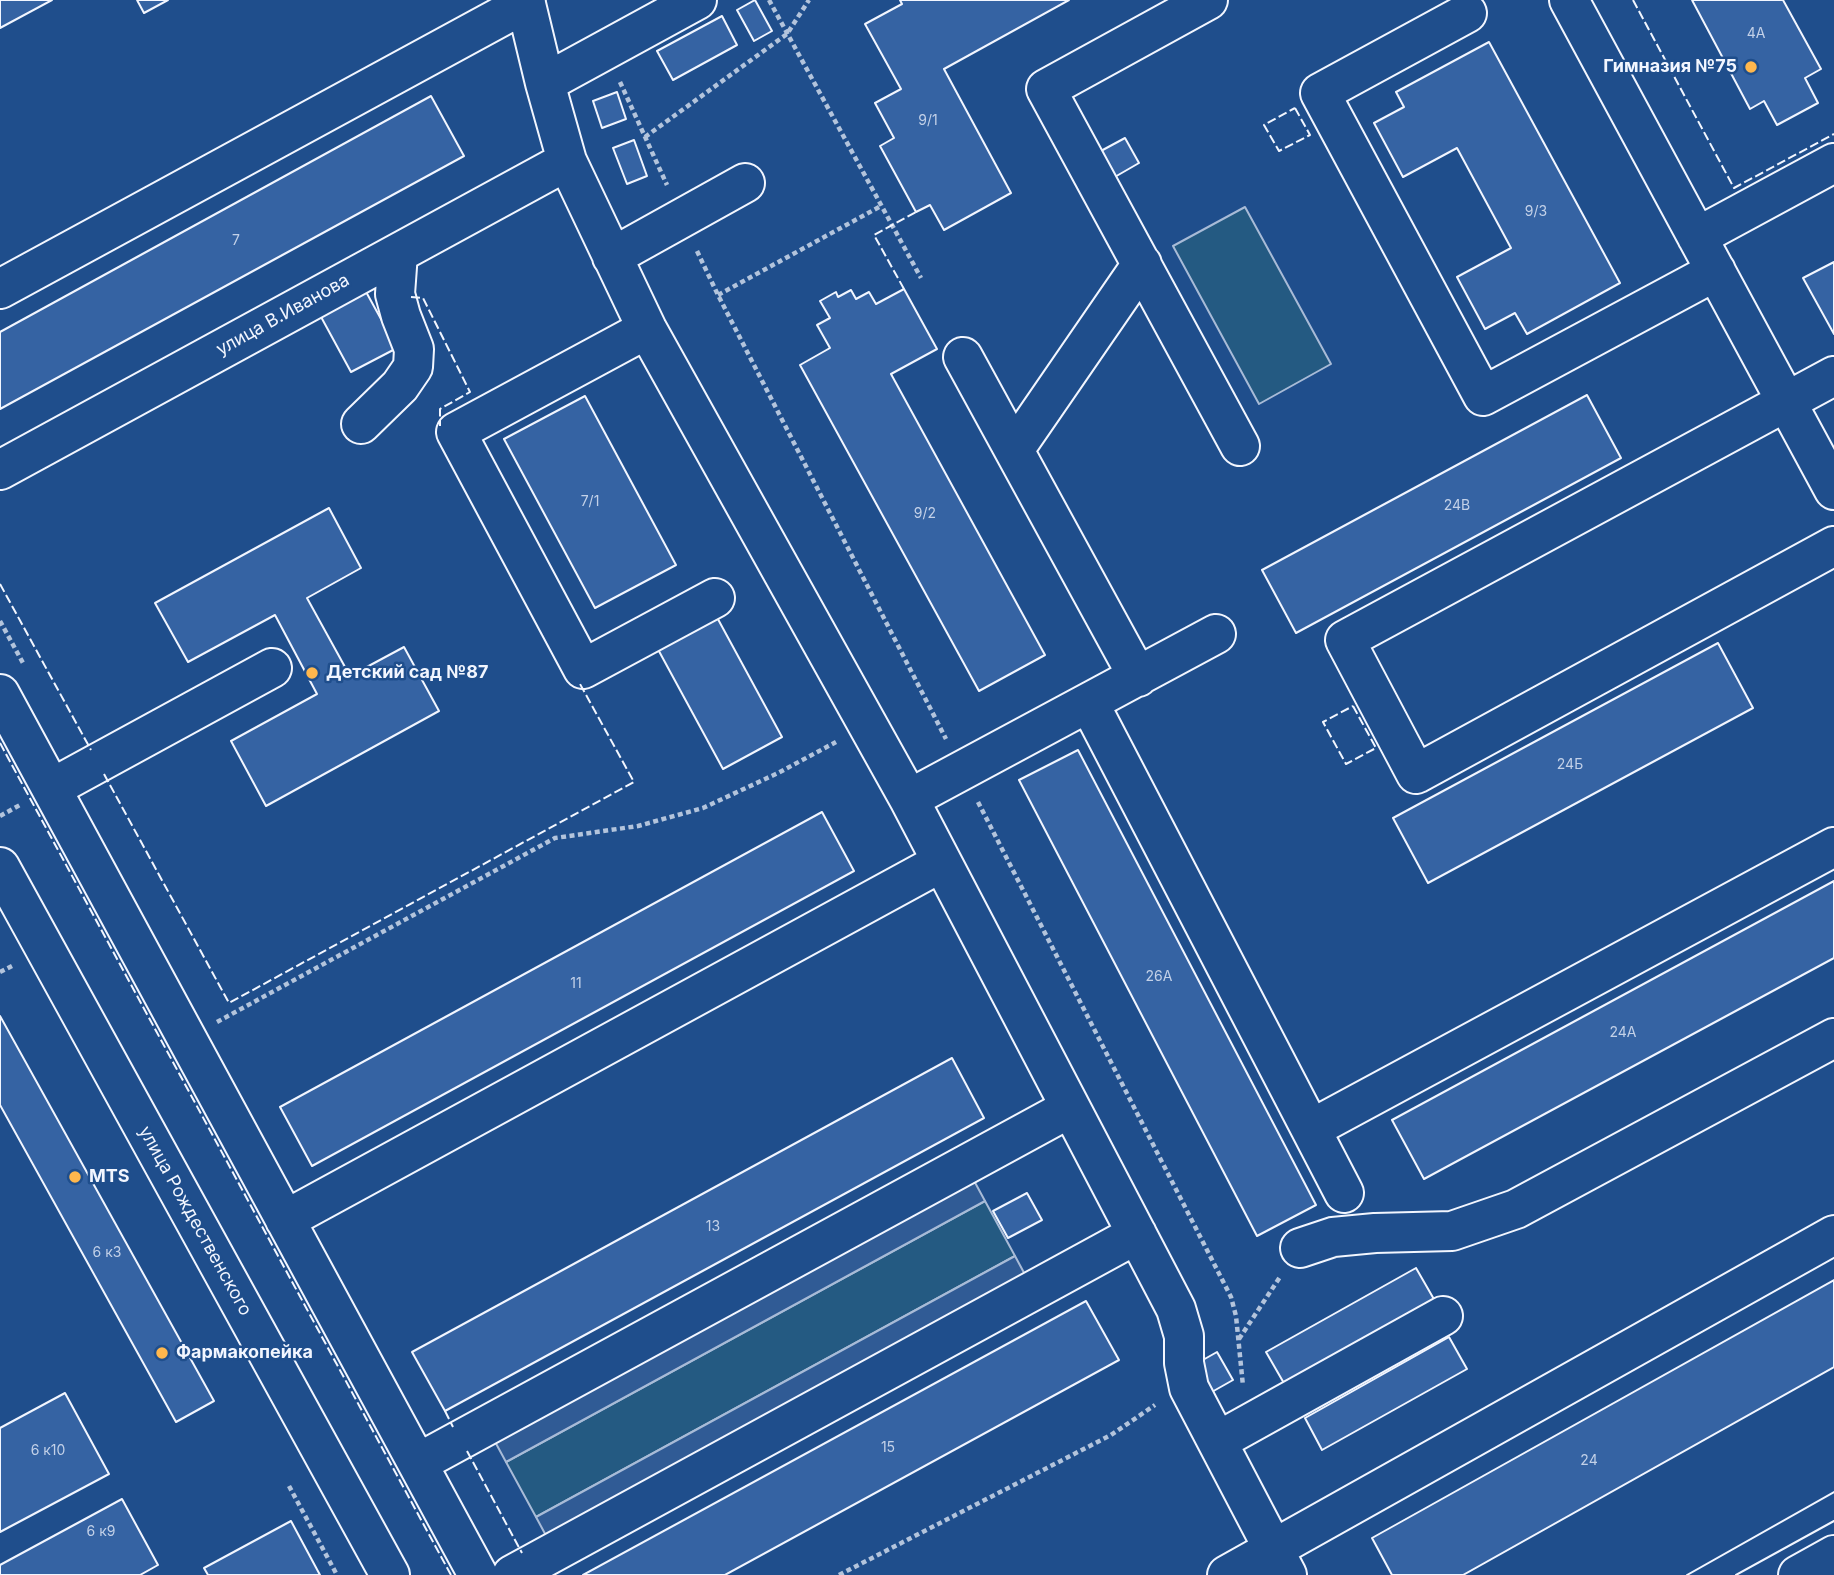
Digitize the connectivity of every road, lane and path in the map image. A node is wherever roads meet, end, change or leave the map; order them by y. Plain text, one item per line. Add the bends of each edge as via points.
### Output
1 (769, 0) edge
2 (809, 0) edge
3 (1208, 0) edge
4 (1569, 0) edge
5 (525, 1) edge
6 (693, 1) edge
7 (1467, 13) dead end
8 (787, 34) junction
9 (606, 50) junction
10 (545, 83) junction
11 (645, 137) junction
12 (567, 160) junction
13 (1834, 163) edge
14 (744, 183) dead end
15 (881, 206) junction
16 (682, 218) junction
17 (1697, 237) junction
18 (398, 253) junction
19 (612, 257) junction
20 (1142, 264) junction
21 (1716, 271) junction
22 (921, 278) dead end
23 (0, 289) edge
24 (718, 295) junction
25 (647, 329) junction
26 (963, 357) dead end
27 (1834, 376) edge
28 (1786, 402) junction
29 (362, 424) dead end
30 (1240, 446) dead end
31 (1014, 450) junction
32 (0, 470) edge
33 (1834, 490) edge
34 (1834, 547) edge
35 (715, 598) dead end
36 (1216, 634) dead end
37 (272, 668) dead end
38 (1138, 677) junction
39 (0, 695) edge
40 (1089, 704) junction
41 (867, 725) junction
42 (962, 772) junction
43 (41, 794) junction
44 (909, 799) junction
45 (0, 816) edge
46 (1834, 847) edge
47 (942, 862) junction
48 (0, 867) edge
49 (216, 1022) dead end
50 (1834, 1038) edge
51 (1070, 1108) junction
52 (1311, 1129) junction
53 (1345, 1192) dead end
54 (285, 1220) junction
55 (1137, 1234) junction
56 (1834, 1235) edge
57 (1300, 1248) dead end
58 (1443, 1315) dead end
59 (1189, 1388) junction
60 (1252, 1422) junction
61 (1217, 1441) junction
62 (418, 1463) junction
63 (289, 1486) dead end
64 (1834, 1555) edge
65 (1280, 1562) edge
66 (337, 1575) edge
67 (390, 1575) edge
68 (478, 1575) edge
69 (512, 1575) edge
70 (839, 1575) edge
71 (1227, 1575) edge
72 (1798, 1575) edge

1 - 8 path
2 - 8 path
3 - 20 street via 1046,89
4 - 17 street
5 - 10 street
5 - 23 street
6 - 9 street
7 - 21 street via 1320,93 1483,396
8 - 11 path
8 - 15 path
9 - 10 street
9 - 11 path
10 - 12 street
11 - 16 path
12 - 18 street, улица В.Иванова
12 - 19 street
13 - 17 street
14 - 16 street
15 - 22 path
15 - 24 path
16 - 19 street
16 - 24 path
17 - 21 street
18 - 29 street via 395,294 414,349 413,367
18 - 32 street, улица В.Иванова
19 - 25 street
20 - 30 street
20 - 31 street
21 - 28 street
24 - 42 path
25 - 35 street via 456,432 583,669
25 - 41 street
26 - 31 street
27 - 28 street
28 - 33 street
28 - 34 street via 1345,640 1416,774
31 - 38 street
36 - 38 street
37 - 43 street
38 - 40 street
39 - 43 street
40 - 42 street
40 - 52 street
41 - 44 street
41 - 49 path via 703,808 638,826 555,838
42 - 44 street
42 - 60 path via 1231,1297 1241,1380
43 - 45 path
43 - 54 street
44 - 47 street
46 - 52 street
47 - 51 street
47 - 54 street
48 - 67 street, улица Рождественского
50 - 57 street via 1516,1209 1452,1231 1334,1237
51 - 55 street
51 - 62 street
52 - 53 street
54 - 62 street
55 - 59 street via 1176,1310 1184,1336
55 - 69 street
56 - 65 street
58 - 60 street
59 - 61 street
59 - 70 path via 1111,1435
60 - 61 street
61 - 65 street
62 - 68 street
63 - 66 path
64 - 72 street
65 - 71 street

